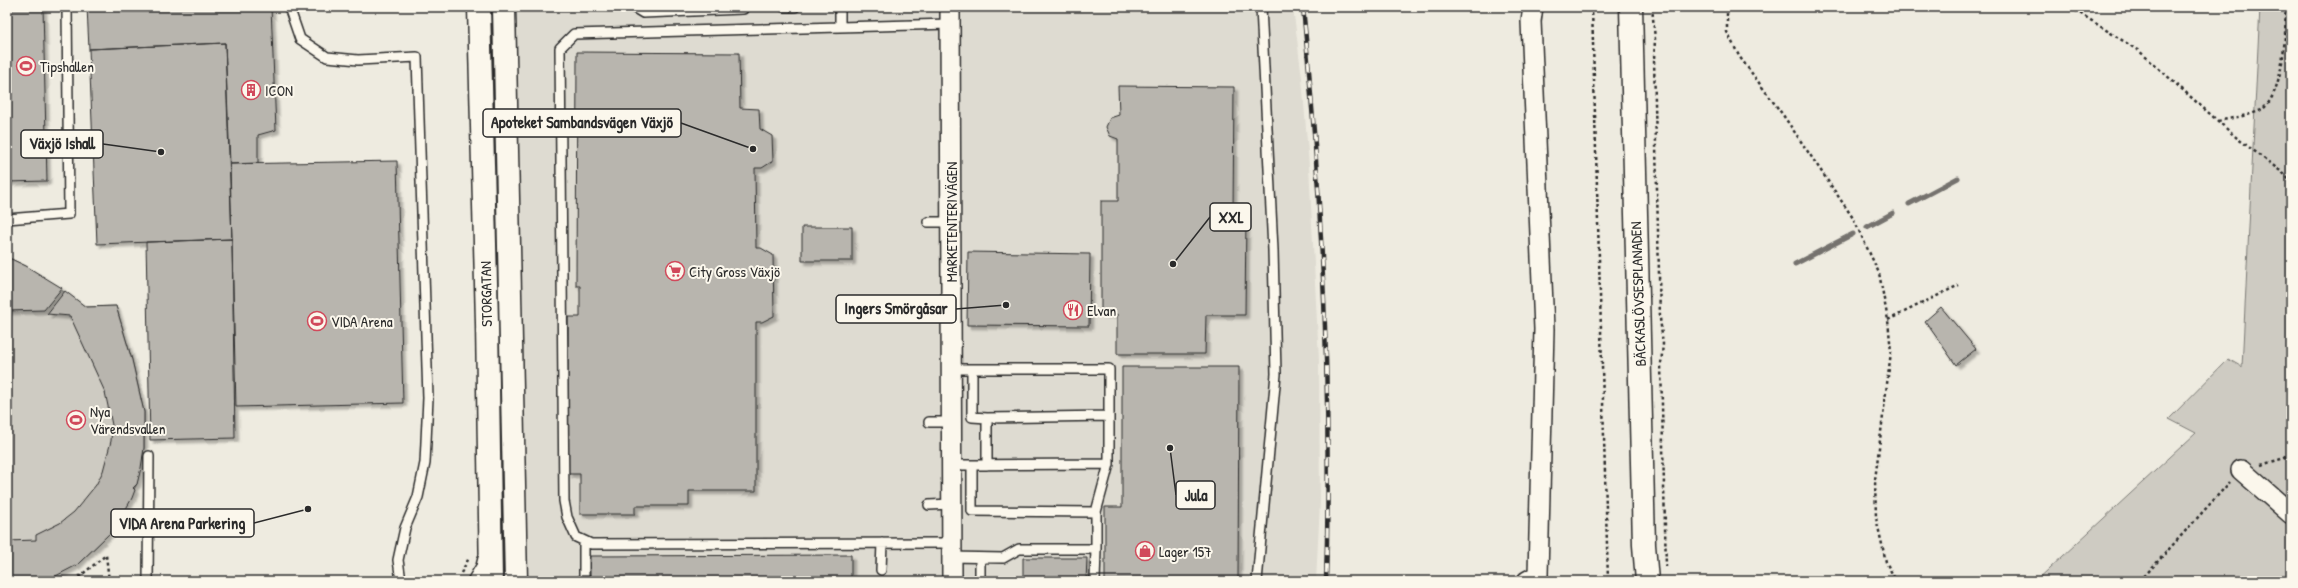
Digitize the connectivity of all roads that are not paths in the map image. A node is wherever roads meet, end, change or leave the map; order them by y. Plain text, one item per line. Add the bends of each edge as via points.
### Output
1 (67, 7) edge
2 (289, 7) edge
3 (479, 7) edge
4 (504, 7) edge
5 (633, 7) edge
6 (744, 7) edge
7 (784, 7) edge
8 (795, 7) edge
9 (840, 7) edge
10 (1261, 7) edge
11 (1532, 7) edge
12 (1620, 7) edge
13 (1631, 7) edge
14 (950, 16) edge
15 (840, 27) junction
16 (7, 219) edge
17 (928, 222) dead end
18 (951, 222) junction
19 (951, 369) junction
20 (972, 369) junction
21 (1109, 416) junction
22 (987, 418) junction
23 (929, 422) dead end
24 (951, 422) junction
25 (149, 456) dead end
26 (1109, 464) junction
27 (951, 465) junction
28 (972, 465) junction
29 (987, 465) junction
30 (2241, 470) road end
31 (951, 504) junction
32 (929, 505) dead end
33 (1096, 512) junction
34 (2291, 514) edge
35 (490, 527) junction
36 (584, 541) junction
37 (882, 543) junction
38 (1096, 549) junction
39 (952, 550) junction
40 (980, 558) junction
41 (881, 570) dead end
42 (1657, 577) edge
43 (148, 581) edge
44 (401, 581) edge
45 (472, 581) edge
46 (491, 581) edge
47 (516, 581) edge
48 (584, 581) edge
49 (952, 581) edge
50 (980, 581) edge
51 (1095, 581) edge
52 (1257, 581) edge
53 (1527, 581) edge
54 (1633, 581) edge

1 - 16 lane via 70,214
2 - 44 lane via 300,39 327,56 358,60 417,57 428,398 424,462 418,498 405,528 398,560
3 - 35 main road, STORGATAN
4 - 47 main road, STORGATAN
5 - 6 lane via 643,13
7 - 8 lane
9 - 15 lane
10 - 52 lane via 1273,250 1276,374
11 - 53 street via 1544,329 1538,575
12 - 54 main road, BÄCKASLÖVSESPLANADEN
13 - 42 main road, BÄCKASLÖVSESPLANADEN via 1644,545
14 - 15 lane
14 - 18 street, MARKETENTERIVÄGEN
15 - 36 lane via 574,34 560,48 564,501 567,517 576,537
17 - 18 lane
18 - 19 street, MARKETENTERIVÄGEN
19 - 20 lane
19 - 24 street, MARKETENTERIVÄGEN
20 - 21 lane via 1109,369
20 - 22 lane via 972,417
21 - 22 lane
21 - 26 lane
22 - 29 lane
23 - 24 lane
24 - 27 street, MARKETENTERIVÄGEN
25 - 43 lane
26 - 29 lane
26 - 33 lane
27 - 28 lane
27 - 31 street, MARKETENTERIVÄGEN
28 - 29 lane
28 - 33 lane via 972,511
30 - 34 street
31 - 32 lane
31 - 39 street, MARKETENTERIVÄGEN
33 - 38 lane
35 - 45 lane via 481,566
35 - 46 main road, STORGATAN
36 - 37 lane via 591,544
36 - 48 lane
37 - 39 lane
37 - 41 lane
38 - 40 lane via 1019,549 1003,558
38 - 51 lane
39 - 40 lane
39 - 49 street, MARKETENTERIVÄGEN
40 - 50 lane

